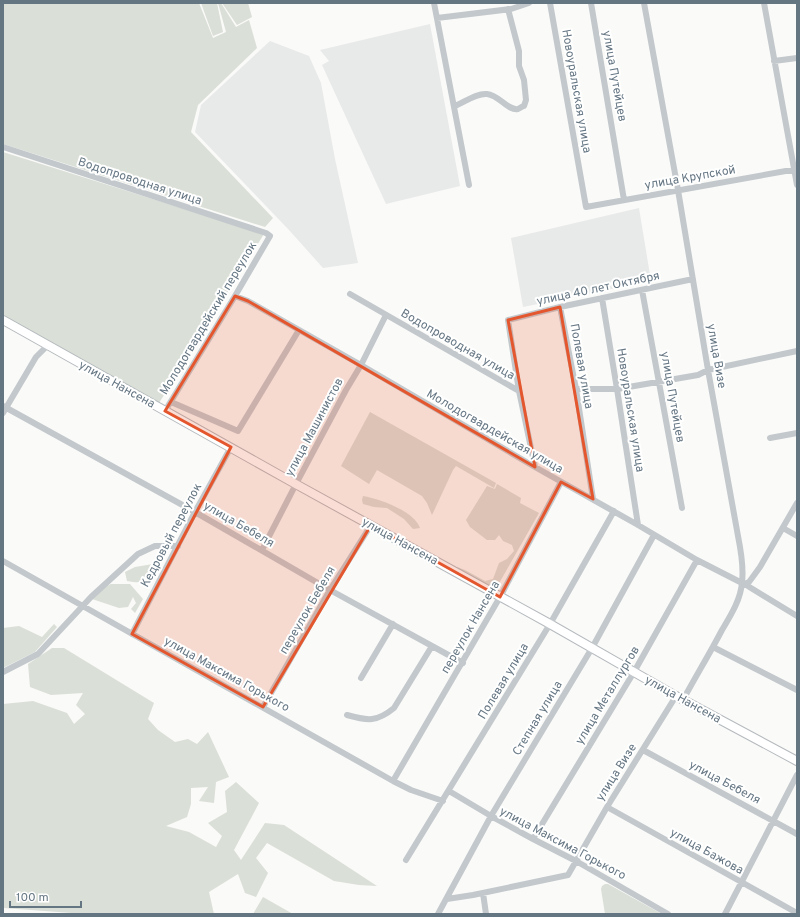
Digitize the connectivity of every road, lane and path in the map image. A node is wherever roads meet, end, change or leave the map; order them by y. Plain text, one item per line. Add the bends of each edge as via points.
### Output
1 (434, 3) edge
2 (529, 3) edge
3 (550, 3) edge
4 (591, 3) edge
5 (644, 3) edge
6 (764, 3) edge
7 (508, 9) junction
8 (437, 18) junction
9 (797, 58) edge
10 (774, 61) junction
11 (454, 106) junction
12 (3, 147) edge
13 (796, 169) edge
14 (470, 185) dead end
15 (797, 185) edge
16 (678, 190) junction
17 (624, 200) junction
18 (586, 207) joint
19 (270, 236) joint
20 (692, 279) junction
21 (642, 290) junction
22 (350, 294) dead end
23 (235, 296) junction
24 (602, 298) junction
25 (560, 307) junction
26 (386, 315) junction
27 (3, 320) edge
28 (299, 330) junction
29 (48, 345) junction
30 (797, 351) edge
31 (361, 365) junction
32 (708, 370) junction
33 (659, 381) junction
34 (617, 388) junction
35 (576, 389) junction
36 (519, 391) junction
37 (171, 402) junction
38 (4, 409) edge
39 (165, 411) junction
40 (797, 433) edge
41 (770, 438) dead end
42 (231, 447) junction
43 (535, 467) junction
44 (561, 482) junction
45 (296, 484) junction
46 (593, 499) junction
47 (797, 503) edge
48 (682, 508) dead end
49 (614, 511) junction
50 (195, 512) junction
51 (371, 525) junction
52 (638, 525) junction
53 (783, 528) junction
54 (654, 534) junction
55 (797, 536) edge
56 (178, 546) junction
57 (262, 550) junction
58 (697, 560) junction
59 (3, 561) edge
60 (744, 583) junction
61 (330, 590) junction
62 (500, 597) junction
63 (82, 606) junction
64 (797, 616) edge
65 (393, 624) junction
66 (550, 624) junction
67 (132, 634) junction
68 (432, 646) junction
69 (713, 647) junction
70 (592, 648) junction
71 (463, 663) junction
72 (3, 672) edge
73 (634, 672) junction
74 (361, 678) dead end
75 (797, 690) edge
76 (680, 698) junction
77 (263, 707) junction
78 (347, 715) dead end
79 (643, 750) junction
80 (797, 762) edge
81 (797, 775) edge
82 (393, 781) junction
83 (449, 791) junction
84 (443, 801) junction
85 (607, 807) junction
86 (491, 816) junction
87 (773, 820) junction
88 (797, 834) edge
89 (533, 839) junction
90 (406, 860) dead end
91 (576, 861) junction
92 (741, 883) junction
93 (483, 893) junction
94 (447, 899) junction
95 (438, 914) edge
96 (486, 914) edge
97 (668, 914) edge
98 (725, 914) edge
99 (797, 914) edge

1 - 8 street
2 - 7 street
3 - 18 street, Новоуральская улица
4 - 17 street, улица Путейцев
5 - 16 street, улица Визе
6 - 10 street
7 - 8 street
7 - 11 street via 524,80 524,106 512,109 488,94
8 - 11 street
9 - 10 street
10 - 13 street
11 - 14 street
12 - 19 street, Водопроводная улица
13 - 15 street
13 - 16 street, улица Крупской
16 - 17 street, улица Крупской
16 - 20 street, улица Визе
17 - 18 street, улица Крупской
19 - 23 street, Молодогвардейский переулок
20 - 21 street, улица 40 лет Октября
20 - 32 street, улица Визе
21 - 24 street, улица 40 лет Октября
21 - 33 street, улица Путейцев
22 - 26 street, Водопроводная улица
23 - 28 street, Молодогвардейская улица
23 - 37 street, Молодогвардейский переулок
24 - 25 street, улица 40 лет Октября
24 - 34 street, Новоуральская улица
25 - 35 street, Полевая улица
25 - 36 street, улица 40 лет Октября via 508,320
26 - 31 street, улица Машинистов
26 - 36 street, Водопроводная улица
27 - 29 main road, улица Нансена
28 - 31 street, Молодогвардейская улица
28 - 37 street via 238,431
29 - 38 street via 36,357
29 - 39 main road, улица Нансена
30 - 32 street
31 - 43 street, Молодогвардейская улица
31 - 45 street, улица Машинистов
32 - 33 street
32 - 60 street, улица Визе
33 - 34 street
33 - 48 street, улица Путейцев
34 - 35 street
34 - 52 street, Новоуральская улица
35 - 46 street, Полевая улица
36 - 43 street
37 - 39 street, Молодогвардейский переулок
38 - 50 street, улица Бебеля
39 - 42 main road, улица Нансена
40 - 41 street
42 - 45 main road, улица Нансена
42 - 50 street, Кедровый переулок
43 - 44 street, Молодогвардейская улица
44 - 46 street, Молодогвардейская улица
44 - 62 street, переулок Нансена
45 - 51 main road, улица Нансена
45 - 57 street, улица Машинистов
46 - 49 street, Молодогвардейская улица
47 - 53 street
49 - 52 street, Молодогвардейская улица
49 - 66 street, Полевая улица
50 - 56 street, Кедровый переулок
50 - 57 street, улица Бебеля
51 - 61 street, переулок Бебеля
51 - 62 main road, улица Нансена
52 - 54 street, Молодогвардейская улица
53 - 55 street
53 - 60 street via 760,567 749,582
54 - 58 street, Молодогвардейская улица
54 - 70 street, Степная улица
56 - 63 street via 155,546 138,554
56 - 67 street, Кедровый переулок
57 - 61 street, улица Бебеля
58 - 60 street, Молодогвардейская улица
58 - 73 street, улица Металлургов
59 - 63 street, улица Максима Горького
60 - 64 street, Молодогвардейская улица
60 - 69 street, улица Визе via 734,609
61 - 65 street, улица Бебеля
61 - 77 street, переулок Бебеля
62 - 66 main road, улица Нансена
62 - 71 street, переулок Нансена
63 - 67 street, улица Максима Горького
63 - 72 street via 38,654
65 - 68 street, улица Бебеля
65 - 74 street
66 - 70 main road, улица Нансена
66 - 83 street, Полевая улица
67 - 77 street, улица Максима Горького
68 - 71 street, улица Бебеля
68 - 78 street via 394,708 387,714 375,719
69 - 75 street
69 - 76 street, улица Визе
70 - 73 main road, улица Нансена
70 - 86 street, Степная улица
71 - 82 street, переулок Нансена
73 - 76 main road, улица Нансена
73 - 89 street, улица Металлургов
76 - 79 street, улица Визе
76 - 80 main road, улица Нансена
77 - 82 street, улица Максима Горького
79 - 85 street, улица Визе
79 - 87 street, улица Бебеля
81 - 87 street
82 - 84 street, улица Максима Горького
83 - 84 street, Полевая улица
83 - 86 street, улица Максима Горького
84 - 90 street, Полевая улица
85 - 91 street, улица Визе
85 - 92 street, улица Бажова
86 - 89 street, улица Максима Горького
86 - 94 street, Степная улица
87 - 88 street, улица Бебеля
87 - 92 street
89 - 91 street, улица Максима Горького
91 - 93 street, улица Визе via 568,875
91 - 97 street, улица Максима Горького
92 - 98 street
92 - 99 street, улица Бажова
93 - 94 street, улица Визе
93 - 96 street
94 - 95 street, Степная улица

